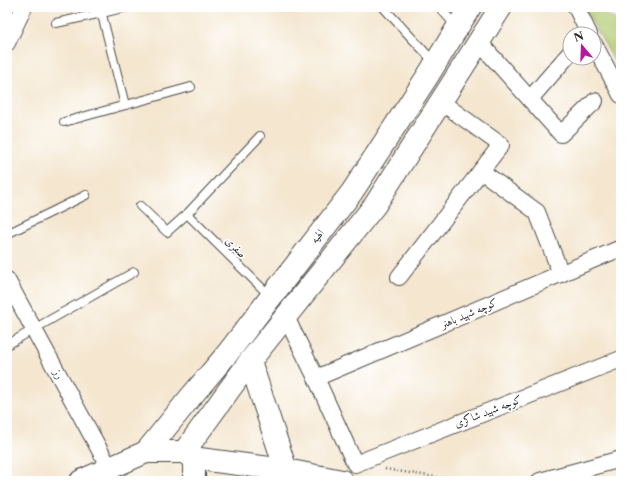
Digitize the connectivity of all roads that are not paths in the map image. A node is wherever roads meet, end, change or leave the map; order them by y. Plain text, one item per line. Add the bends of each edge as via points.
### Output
1 (24, 7) edge
2 (127, 7) edge
3 (383, 7) edge
4 (439, 7) edge
5 (470, 7) edge
6 (501, 7) edge
7 (576, 7) edge
8 (101, 10) edge
9 (56, 23) dead end
10 (585, 26) edge
11 (458, 27) junction
12 (479, 42) junction
13 (7, 43) edge
14 (602, 59) edge
15 (562, 62) edge
16 (435, 63) junction
17 (191, 87) dead end
18 (621, 95) edge
19 (530, 99) junction
20 (595, 101) dead end
21 (441, 102) junction
22 (125, 105) junction
23 (64, 122) dead end
24 (260, 136) dead end
25 (481, 171) junction
26 (86, 195) dead end
27 (140, 206) dead end
28 (186, 214) junction
29 (7, 234) edge
30 (621, 248) edge
31 (134, 272) dead end
32 (561, 274) junction
33 (398, 276) dead end
34 (7, 280) edge
35 (271, 297) junction
36 (286, 317) junction
37 (34, 329) junction
38 (7, 345) edge
39 (621, 359) edge
40 (250, 361) junction
41 (316, 378) junction
42 (146, 452) junction
43 (188, 455) junction
44 (621, 459) edge
45 (110, 469) junction
46 (286, 470) junction
47 (81, 481) edge
48 (194, 481) edge
49 (342, 481) edge
50 (540, 481) edge

1 - 13 street
2 - 8 lane
3 - 16 lane
4 - 11 lane
5 - 11 main road, الهیه
6 - 12 main road
7 - 10 street
8 - 9 lane
8 - 22 lane
11 - 16 main road, الهیه
12 - 19 street
12 - 21 main road
14 - 18 street
15 - 19 street
16 - 35 main road, الهیه via 352,192
17 - 22 lane
19 - 20 street via 561,134
21 - 25 street via 501,145
21 - 36 main road via 376,206
22 - 23 lane
24 - 28 lane
25 - 32 street via 537,212
25 - 33 street
26 - 29 lane
27 - 28 lane via 167,232
28 - 35 lane, صفری
30 - 32 street, کوچه شهید باهنر
31 - 37 lane
32 - 41 street, کوچه شهید باهنر
34 - 37 street, رز
35 - 42 main road, الهیه
36 - 40 main road
36 - 41 street
37 - 38 lane
37 - 45 street, رز
39 - 41 street, کوچه شهید شاکری via 355,464
40 - 43 main road
40 - 46 main road
42 - 43 main road
42 - 45 main road
43 - 46 main road
43 - 48 main road via 194,462
44 - 50 street
45 - 47 main road
46 - 49 main road

